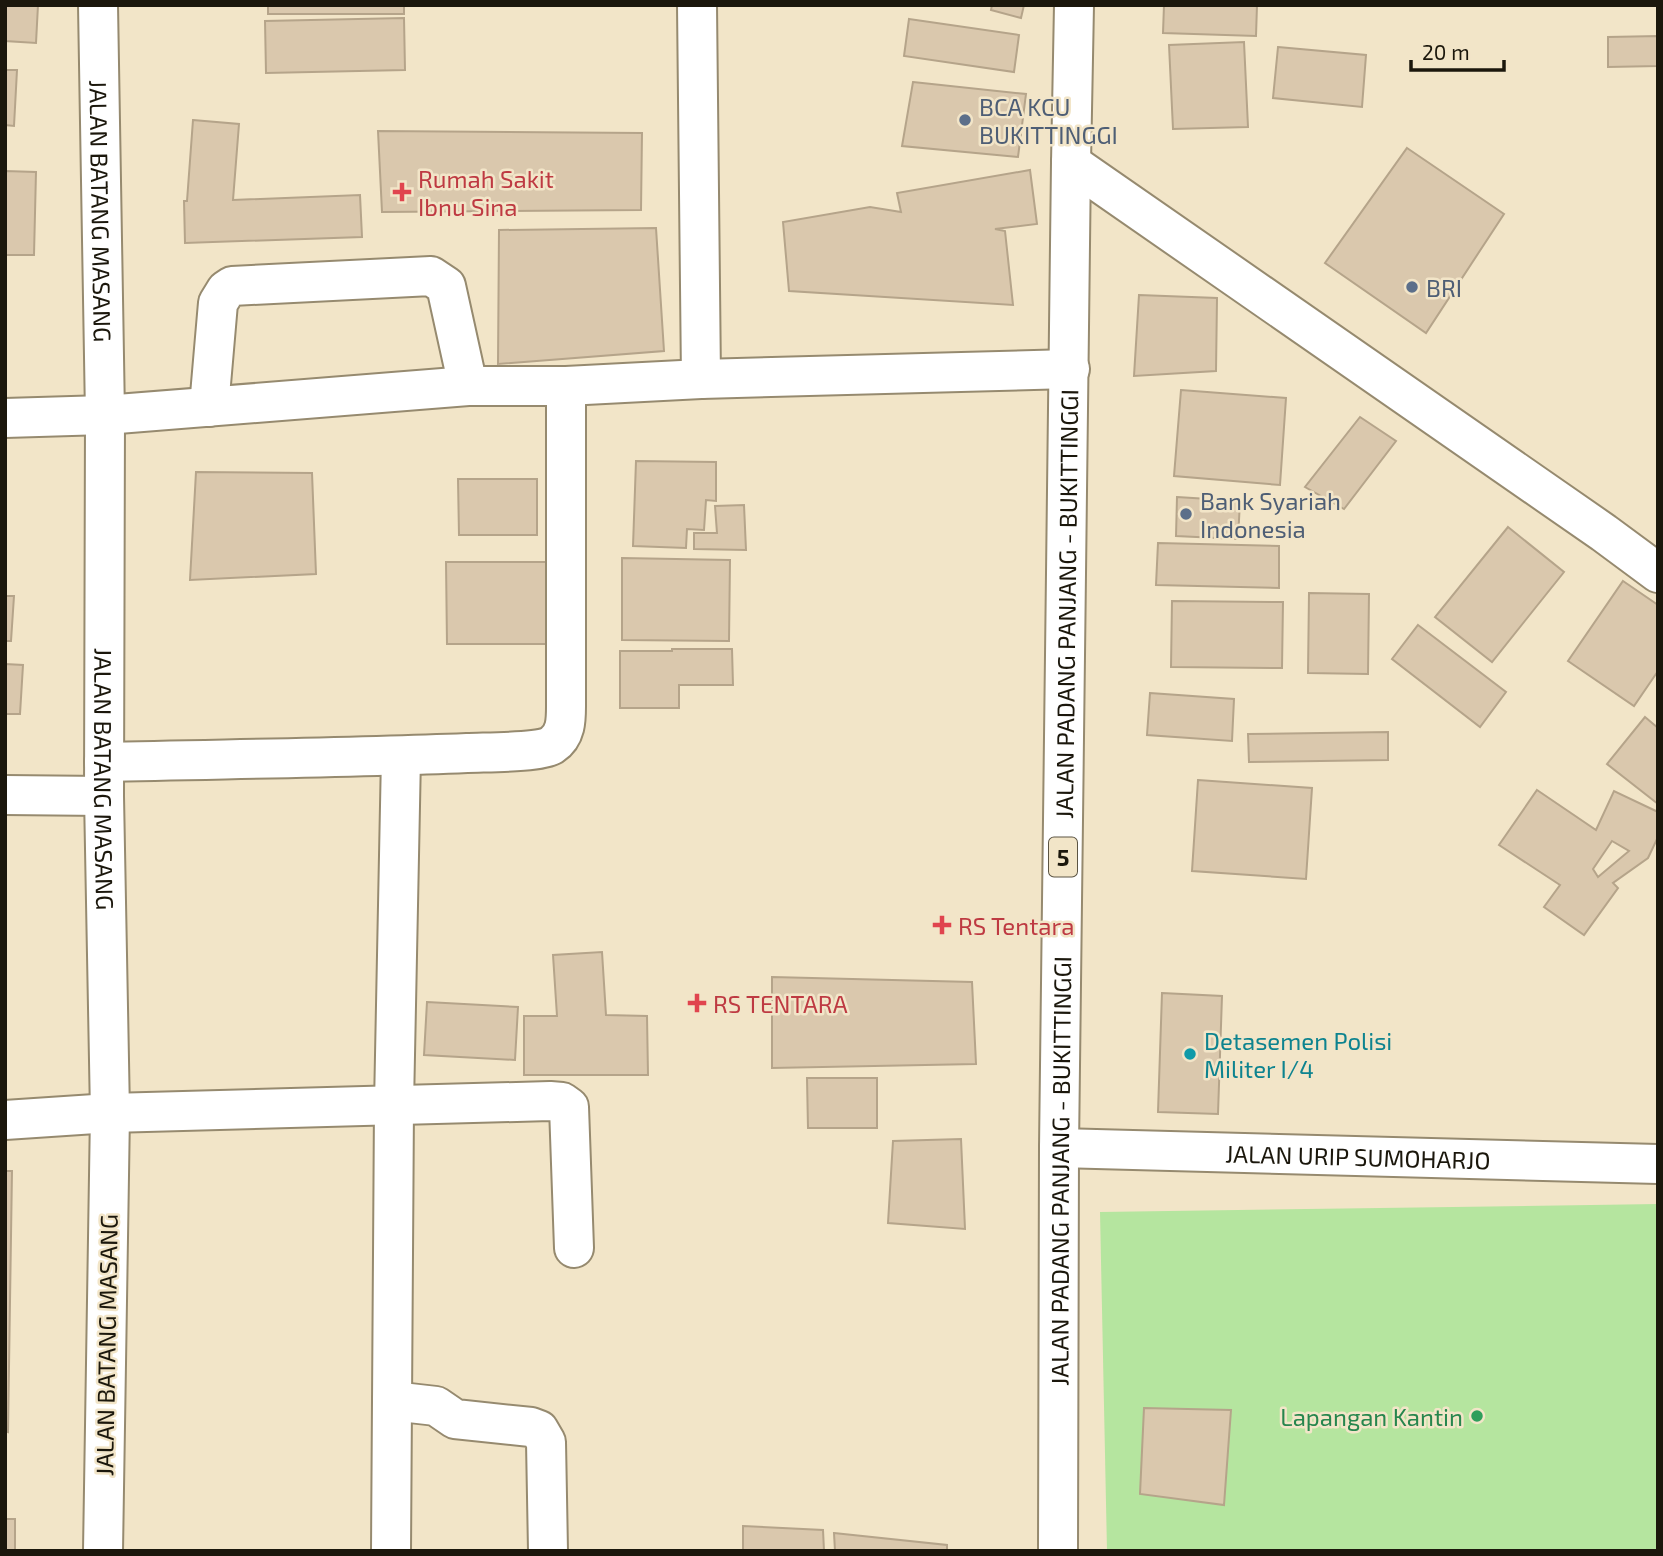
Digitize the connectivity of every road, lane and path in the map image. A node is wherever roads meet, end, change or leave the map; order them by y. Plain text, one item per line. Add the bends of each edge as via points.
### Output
1 (98, 5) edge
2 (698, 5) edge
3 (1074, 5) edge
4 (1071, 163) junction
5 (1070, 369) junction
6 (701, 379) junction
7 (468, 386) junction
8 (566, 386) junction
9 (209, 407) junction
10 (105, 415) junction
11 (5, 418) edge
12 (1658, 573) edge
13 (401, 756) junction
14 (104, 779) junction
15 (5, 795) edge
16 (394, 1105) junction
17 (110, 1113) junction
18 (5, 1120) edge
19 (1059, 1148) junction
20 (1658, 1164) edge
21 (574, 1248) dead end
22 (392, 1401) junction
23 (103, 1551) edge
24 (391, 1551) edge
25 (548, 1551) edge
26 (1058, 1551) edge

1 - 10 main road, JALAN BATANG MASANG
2 - 6 main road
3 - 4 main road, JALAN PADANG PANJANG - BUKITTINGGI
4 - 5 main road, JALAN PADANG PANJANG - BUKITTINGGI / 5
4 - 12 main road
5 - 6 main road
5 - 19 main road, JALAN PADANG PANJANG - BUKITTINGGI / 5
6 - 8 main road
7 - 8 main road
7 - 9 main road
7 - 9 main road via 446,286 431,276 232,286 218,303
8 - 13 main road via 566,702 561,738 549,747 517,751
9 - 10 main road
10 - 11 main road
10 - 14 main road, JALAN BATANG MASANG
13 - 14 main road
13 - 16 main road
14 - 15 main road
14 - 17 main road, JALAN BATANG MASANG
16 - 17 main road
16 - 21 main road via 551,1101 569,1107
16 - 22 main road
17 - 18 main road
17 - 23 main road, JALAN BATANG MASANG
19 - 20 main road, JALAN URIP SUMOHARJO
19 - 26 main road, JALAN PADANG PANJANG - BUKITTINGGI / 5
22 - 24 main road
22 - 25 main road via 436,1406 455,1419 539,1430 546,1442

